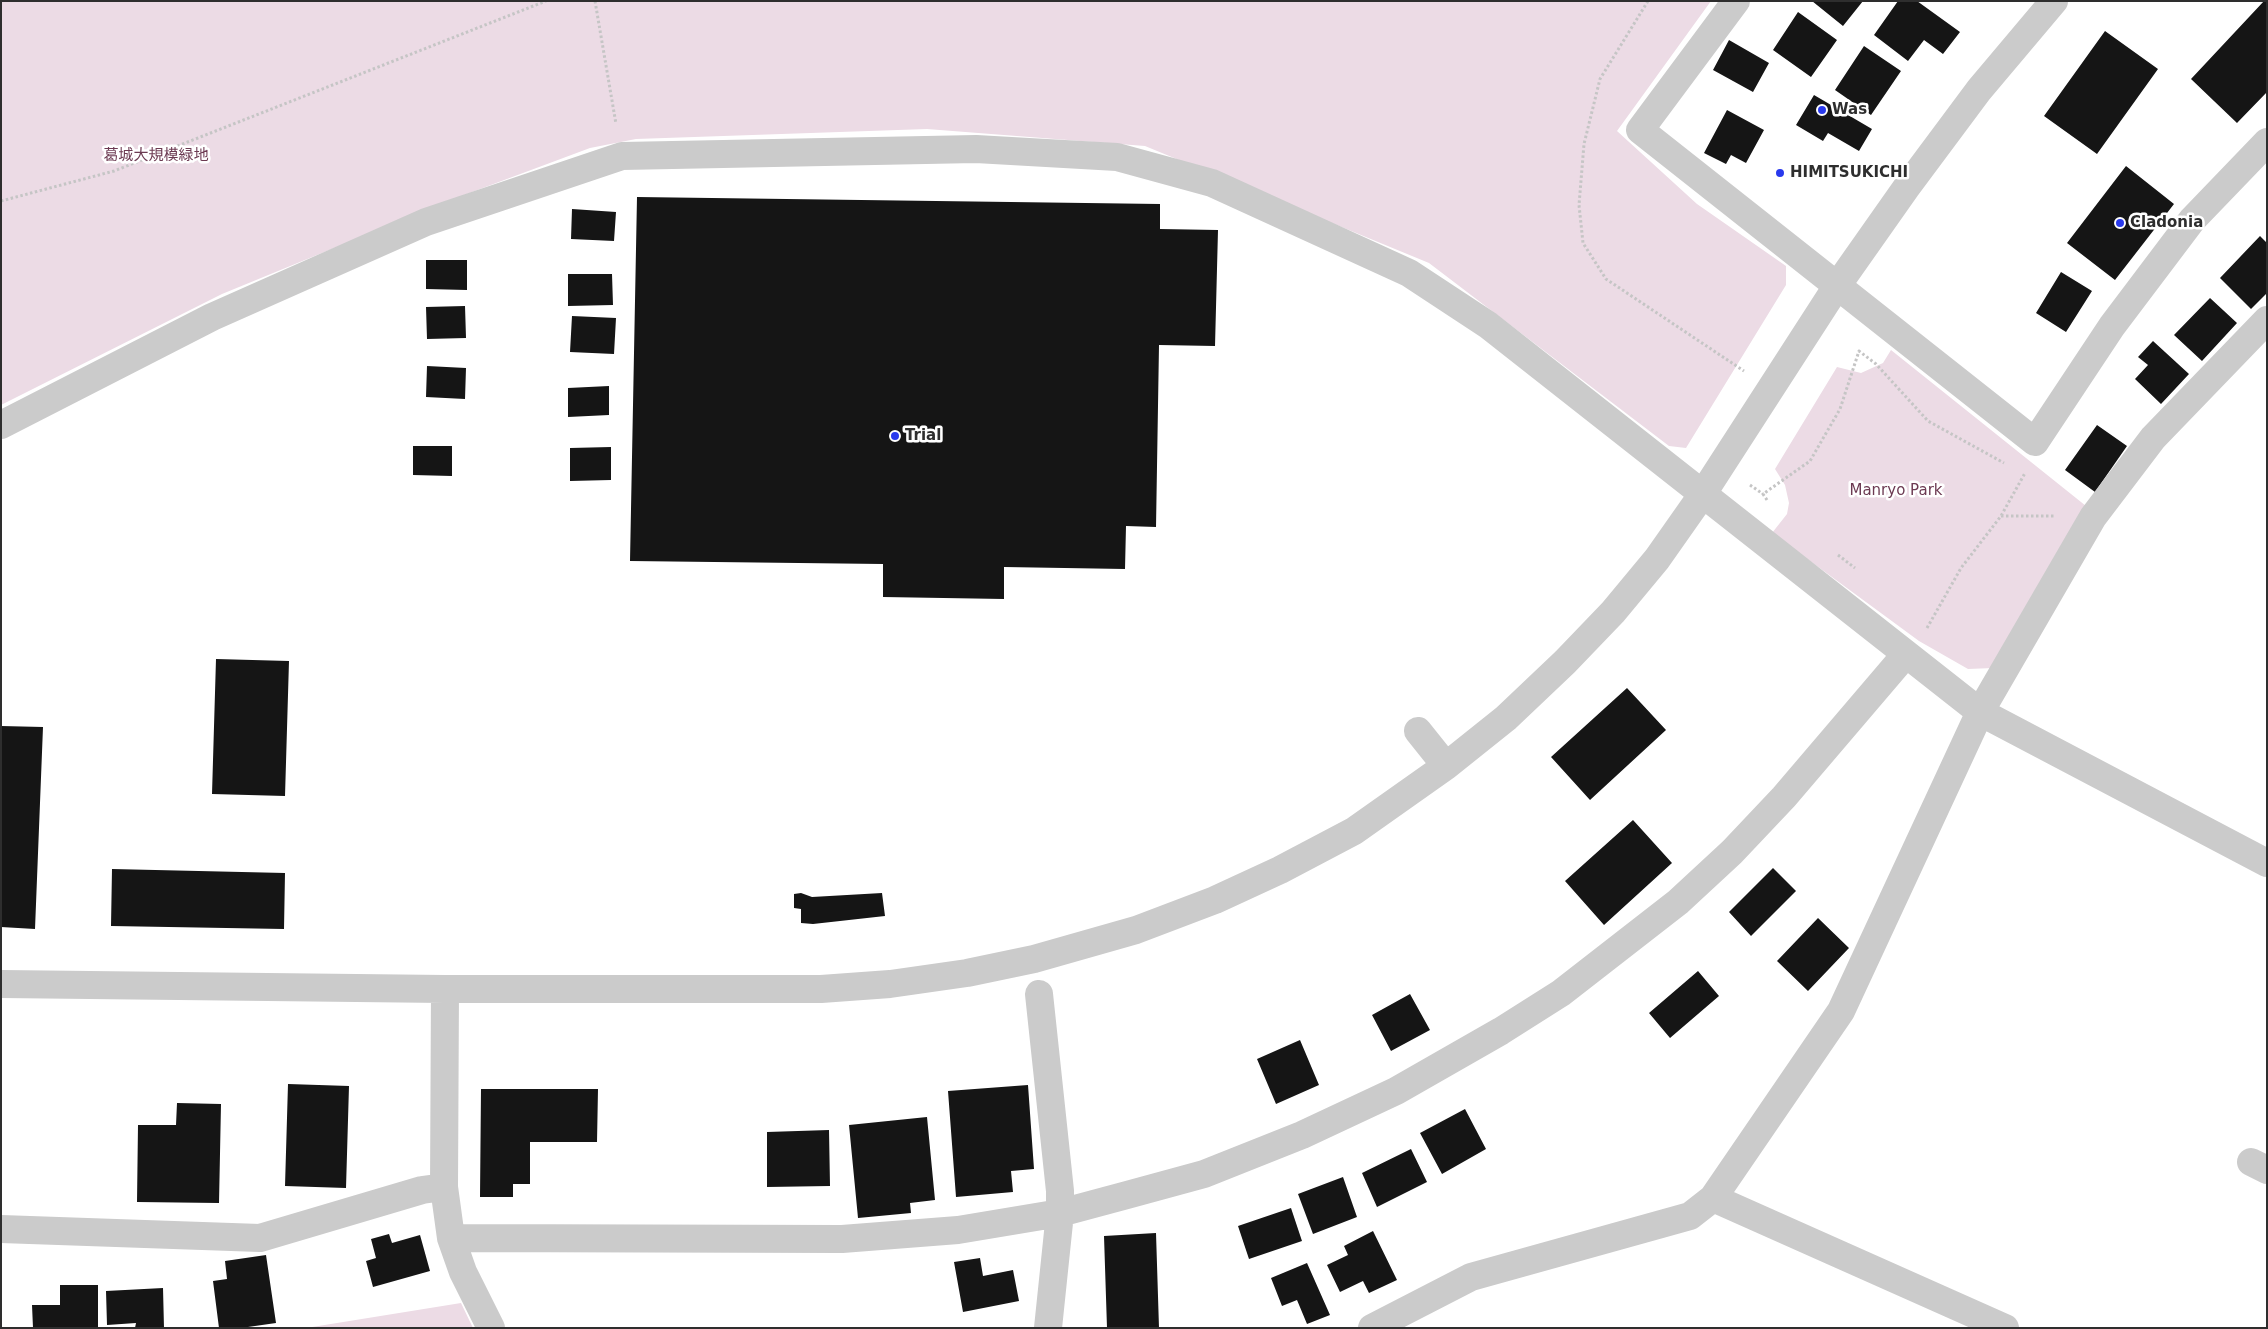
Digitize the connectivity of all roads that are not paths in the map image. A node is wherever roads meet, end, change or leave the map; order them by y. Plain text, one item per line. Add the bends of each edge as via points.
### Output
1 (1736, 1) edge
2 (2054, 1) edge
3 (2267, 142) edge
4 (1837, 286) junction
5 (2267, 320) edge
6 (1, 425) edge
7 (1702, 495) junction
8 (1906, 654) junction
9 (1980, 712) junction
10 (1418, 731) dead end
11 (1446, 766) junction
12 (2267, 863) edge
13 (1, 984) edge
14 (445, 989) junction
15 (1039, 994) dead end
16 (444, 1187) junction
17 (1712, 1198) junction
18 (1060, 1213) junction
19 (1, 1229) edge
20 (451, 1238) junction
21 (491, 1328) edge
22 (1048, 1328) edge
23 (1372, 1328) edge
24 (2005, 1328) edge

1 - 4 street via 1640,130
2 - 4 street via 1979,90
3 - 4 street via 2192,220 2112,326 2035,442
4 - 7 street
5 - 9 street via 2153,438 2087,527
6 - 7 street via 212,316 426,222 622,156 976,149 1117,157 1212,182 1409,273 1488,325
7 - 8 street
7 - 11 street via 1657,559 1613,612 1506,718
8 - 9 street
8 - 18 street via 1784,797 1732,852 1678,902 1561,993 1396,1091 1302,1136 1204,1174
9 - 12 street
9 - 17 street via 1841,1012
10 - 11 street
11 - 14 street via 1354,831 1280,870 1136,930 1015,963 890,984 821,989
13 - 14 street
14 - 16 street
15 - 18 street
16 - 19 street via 422,1190 260,1238
16 - 20 street
17 - 23 street via 1690,1216 1471,1277
17 - 24 street
18 - 20 street via 958,1230 842,1239
18 - 22 street
20 - 21 street via 463,1272

